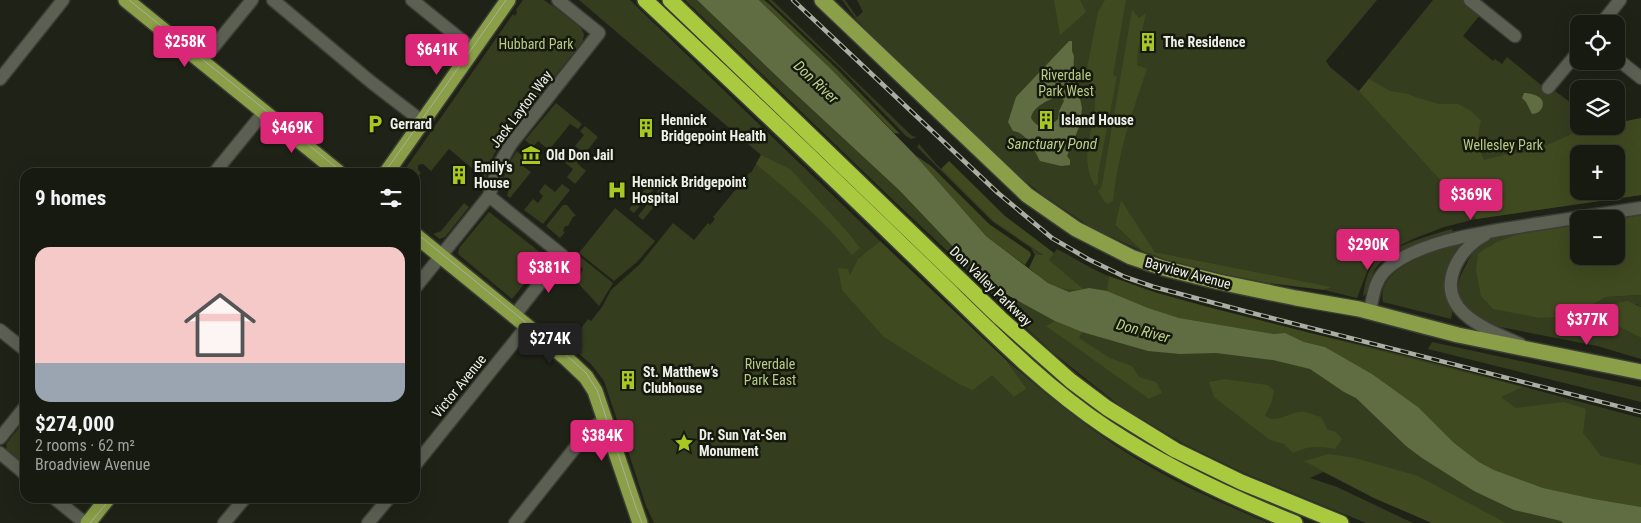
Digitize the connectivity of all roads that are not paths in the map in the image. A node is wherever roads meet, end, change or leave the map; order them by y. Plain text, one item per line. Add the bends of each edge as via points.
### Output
1 (63, 0) edge
2 (126, 0) edge
3 (252, 0) edge
4 (273, 0) edge
5 (412, 0) edge
6 (508, 0) edge
7 (558, 0) edge
8 (645, 0) edge
9 (670, 0) edge
10 (822, 0) edge
11 (834, 0) edge
12 (1470, 0) edge
13 (1620, 0) edge
14 (1608, 15) edge
15 (854, 31) junction
16 (1516, 36) dead end
17 (474, 50) junction
18 (202, 61) junction
19 (1570, 62) edge
20 (1625, 65) edge
21 (1641, 78) edge
22 (0, 79) edge
23 (1548, 88) dead end
24 (264, 112) junction
25 (423, 122) junction
26 (218, 168) edge
27 (333, 168) edge
28 (391, 168) edge
29 (489, 196) junction
30 (1641, 208) edge
31 (1493, 230) junction
32 (420, 239) edge
33 (440, 256) junction
34 (420, 282) edge
35 (1370, 311) junction
36 (514, 316) junction
37 (527, 326) junction
38 (0, 330) edge
39 (20, 346) edge
40 (1539, 352) junction
41 (1641, 372) edge
42 (20, 413) edge
43 (605, 420) junction
44 (0, 438) edge
45 (0, 454) edge
46 (420, 459) edge
47 (20, 470) edge
48 (60, 503) edge
49 (104, 503) edge
50 (241, 503) edge
51 (385, 503) edge
52 (86, 523) edge
53 (224, 523) edge
54 (368, 523) edge
55 (514, 523) edge
56 (640, 523) edge
57 (1295, 523) edge
58 (1340, 523) edge

1 - 22 street
2 - 18 main road
3 - 18 street
4 - 25 street
5 - 17 street
6 - 17 main road
7 - 29 street, Jack Layton Way via 599,33 508,149
8 - 57 highway via 972,314 1068,399 1105,427 1184,474
9 - 58 highway, Don Valley Parkway via 1000,318 1071,381 1107,408 1175,450 1232,478
10 - 15 main road, Bayview Avenue
11 - 15 main road
12 - 16 street
13 - 14 street
15 - 35 main road, Bayview Avenue via 1027,195 1076,229 1131,257 1163,268
17 - 25 main road
18 - 24 main road
19 - 23 street
20 - 21 street
24 - 26 street
24 - 27 main road
25 - 28 main road
29 - 33 street, Jack Layton Way
29 - 36 street via 562,255
30 - 31 street
31 - 35 street via 1427,247 1392,265 1378,280
31 - 40 street via 1461,255 1450,279 1451,292 1464,314 1477,324
32 - 33 main road
33 - 34 street, Jack Layton Way
33 - 36 main road
35 - 40 main road, Bayview Avenue
36 - 37 main road
37 - 43 main road via 586,377 595,391
37 - 46 street, Victor Avenue
38 - 39 street
40 - 41 main road, Bayview Avenue
42 - 44 street
43 - 55 street via 590,429
43 - 56 main road
45 - 47 street
48 - 52 street
49 - 52 main road
50 - 53 street
51 - 54 street

